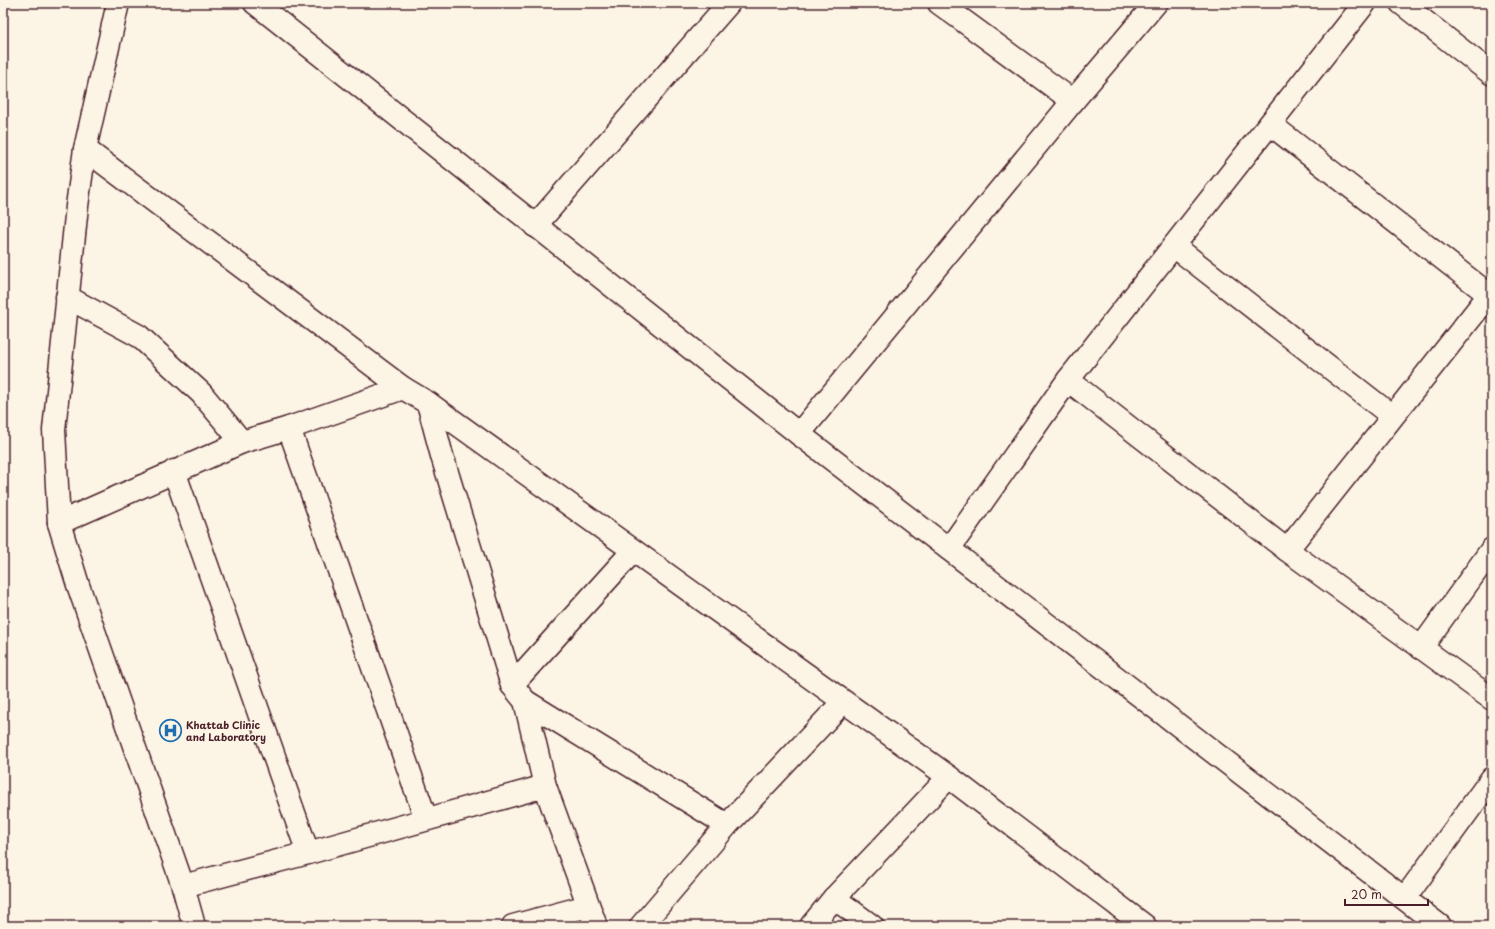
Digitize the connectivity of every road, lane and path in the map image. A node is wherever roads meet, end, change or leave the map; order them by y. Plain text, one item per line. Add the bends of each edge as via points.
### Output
1 (118, 3) edge
2 (254, 3) edge
3 (730, 3) edge
4 (939, 3) edge
5 (1365, 3) edge
6 (1401, 3) edge
7 (1151, 5) edge
8 (1492, 74) edge
9 (1073, 101) junction
10 (1270, 124) junction
11 (85, 149) junction
12 (535, 226) junction
13 (1174, 246) junction
14 (1490, 296) edge
15 (67, 298) junction
16 (1068, 380) junction
17 (403, 388) junction
18 (428, 403) junction
19 (1392, 416) junction
20 (289, 428) junction
21 (799, 434) junction
22 (242, 442) junction
23 (174, 471) junction
24 (59, 523) junction
25 (949, 549) junction
26 (1492, 549) edge
27 (1287, 550) junction
28 (633, 551) junction
29 (1421, 648) junction
30 (518, 693) junction
31 (1492, 699) edge
32 (843, 702) junction
33 (949, 777) junction
34 (1492, 778) edge
35 (545, 786) junction
36 (426, 819) junction
37 (727, 824) junction
38 (308, 853) junction
39 (183, 886) junction
40 (834, 898) junction
41 (1405, 898) junction
42 (588, 906) junction
43 (194, 926) edge
44 (513, 926) edge
45 (596, 926) edge
46 (641, 926) edge
47 (811, 926) edge
48 (872, 926) edge
49 (1145, 926) edge
50 (1440, 926) edge

1 - 11 street
2 - 12 street
3 - 12 street
4 - 9 street
5 - 10 street
6 - 8 street
7 - 9 street
9 - 21 street
10 - 13 street
10 - 14 street
11 - 15 street via 76,206
11 - 17 street
12 - 21 street
13 - 16 street
13 - 19 street
14 - 19 street
15 - 22 street via 139,336 201,393
15 - 24 street via 54,430
16 - 25 street
16 - 27 street
17 - 18 street
17 - 20 street
18 - 28 street
18 - 30 street via 442,456
19 - 27 street
20 - 22 street
20 - 36 street
21 - 25 street
22 - 23 street
23 - 24 street
23 - 38 street
24 - 39 street via 78,585
25 - 41 street
26 - 29 street
27 - 29 street
28 - 30 street
28 - 32 street
29 - 31 street
30 - 35 street
30 - 37 street
32 - 33 street
32 - 37 street
33 - 40 street
33 - 49 street
34 - 41 street
35 - 36 street
35 - 42 street
36 - 38 street
37 - 46 street
38 - 39 street
39 - 43 street
40 - 47 street
40 - 48 street
41 - 50 street
42 - 44 street
42 - 45 street

